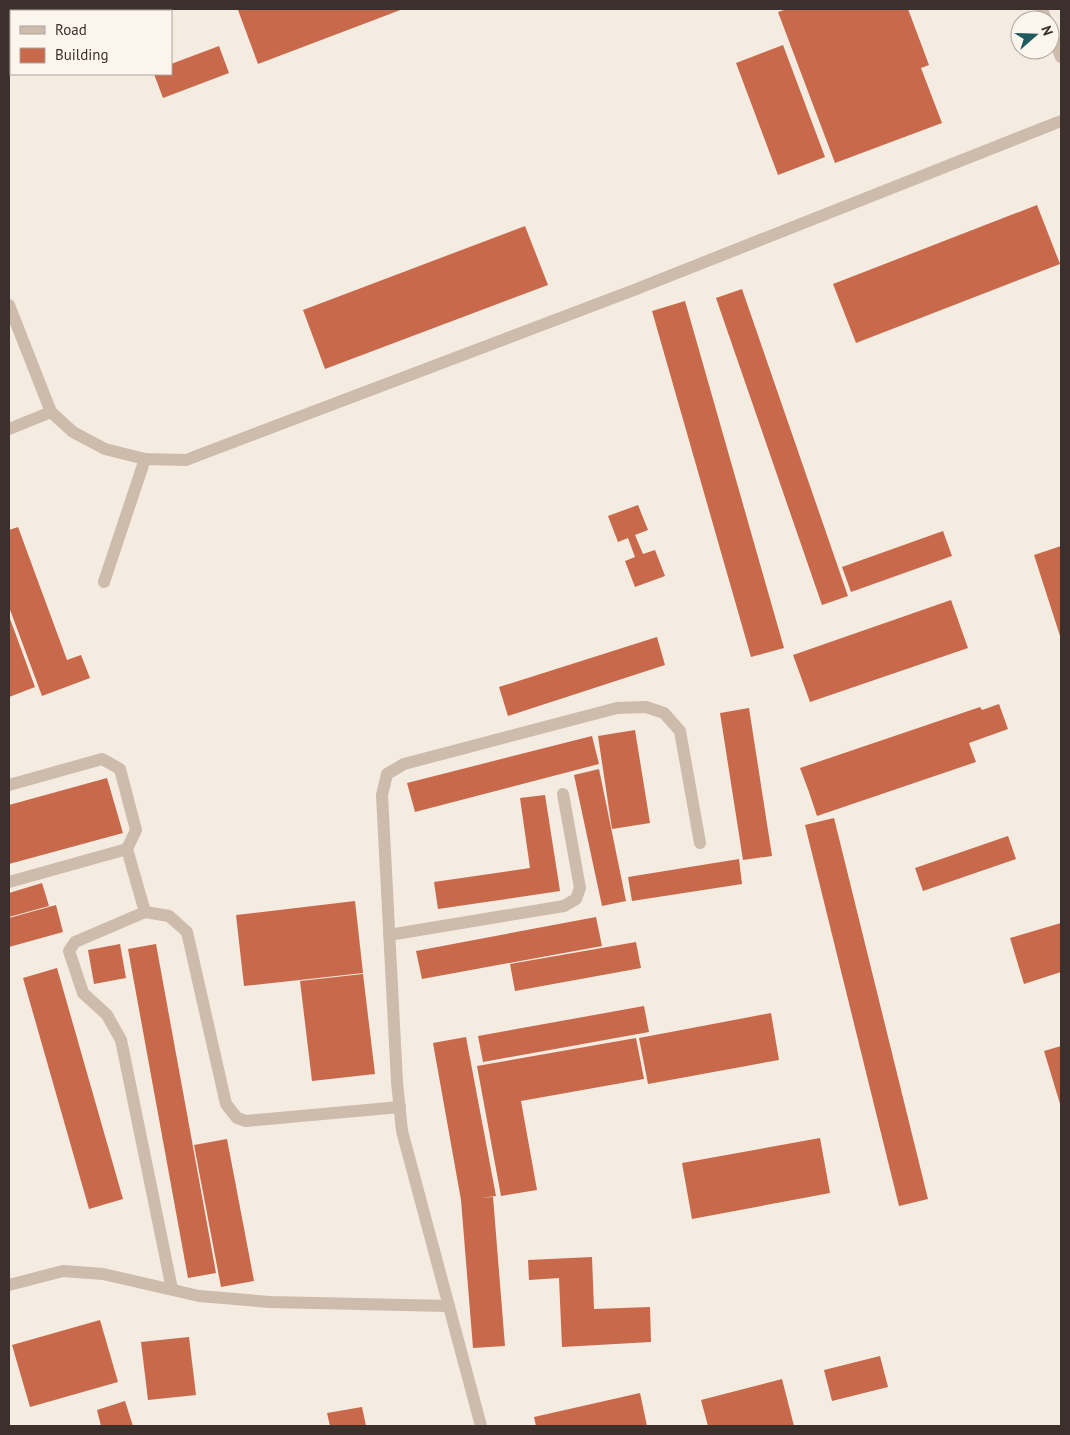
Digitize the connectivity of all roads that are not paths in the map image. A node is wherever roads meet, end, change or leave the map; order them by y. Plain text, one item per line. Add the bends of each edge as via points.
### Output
1 (1061, 120) edge
2 (9, 305) edge
3 (51, 412) junction
4 (9, 429) edge
5 (145, 459) junction
6 (104, 582) dead end
7 (9, 785) edge
8 (563, 794) dead end
9 (700, 843) dead end
10 (127, 849) junction
11 (9, 882) edge
12 (145, 912) junction
13 (389, 935) junction
14 (400, 1108) junction
15 (9, 1284) edge
16 (172, 1289) junction
17 (449, 1306) junction
18 (480, 1426) edge

1 - 5 street via 634,290 186,460
2 - 3 street
3 - 4 street
3 - 5 street via 73,432 105,450
5 - 6 street
7 - 10 street via 102,759 120,769 132,812 136,830
8 - 13 street via 580,888 576,900 564,906
9 - 13 street via 680,731 664,713 646,706 618,708 404,764 386,774 382,795
10 - 11 street
10 - 12 street
12 - 14 street via 169,916 187,932 226,1104 237,1118 246,1121
12 - 16 street via 75,942 69,951 83,992 107,1015 121,1040
13 - 14 street
14 - 17 street via 402,1131
15 - 16 street via 64,1271 103,1274
16 - 17 street via 199,1296 270,1302
17 - 18 street

